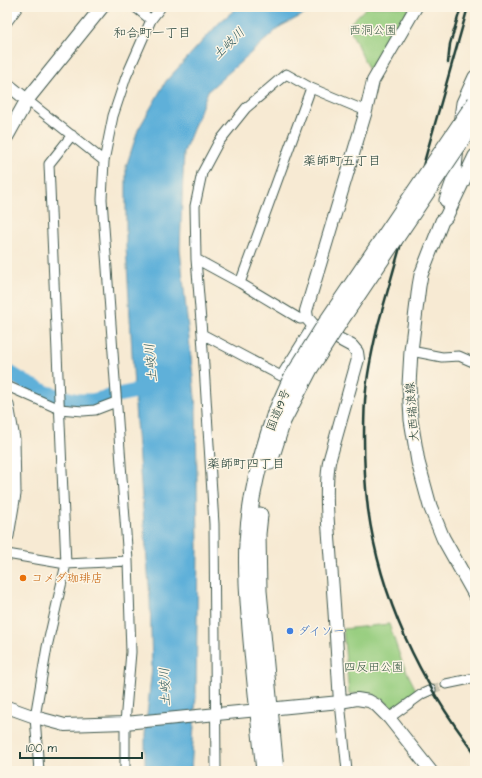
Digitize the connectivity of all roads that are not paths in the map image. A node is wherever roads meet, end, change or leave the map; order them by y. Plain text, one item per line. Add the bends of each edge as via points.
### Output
1 (18, 7) edge
2 (102, 7) edge
3 (134, 7) edge
4 (161, 7) edge
5 (416, 7) edge
6 (151, 20) junction
7 (7, 22) edge
8 (475, 77) edge
9 (7, 84) edge
10 (311, 88) junction
11 (27, 100) junction
12 (475, 102) edge
13 (366, 111) junction
14 (468, 120) edge
15 (475, 128) edge
16 (72, 135) junction
17 (7, 136) edge
18 (475, 156) edge
19 (104, 161) junction
20 (442, 221) junction
21 (196, 259) junction
22 (240, 283) junction
23 (310, 322) junction
24 (202, 334) junction
25 (411, 351) junction
26 (475, 363) edge
27 (7, 386) edge
28 (116, 402) junction
29 (7, 405) edge
30 (59, 409) junction
31 (279, 418) junction
32 (10, 495) edge
33 (7, 536) edge
34 (7, 554) edge
35 (128, 561) junction
36 (66, 564) junction
37 (475, 595) edge
38 (475, 678) edge
39 (446, 684) tunnel mouth
40 (431, 690) tunnel mouth
41 (340, 702) junction
42 (7, 707) edge
43 (264, 709) junction
44 (214, 714) junction
45 (35, 717) junction
46 (389, 718) junction
47 (128, 722) junction
48 (39, 771) edge
49 (125, 771) edge
50 (216, 771) edge
51 (264, 771) edge
52 (276, 771) edge
53 (347, 771) edge
54 (431, 771) edge

1 - 7 street
2 - 11 main road
3 - 6 street
4 - 6 street
5 - 13 street via 373,81
6 - 19 street via 117,103
8 - 14 main road via 463,104
9 - 11 street
10 - 13 street
10 - 21 street via 286,74 246,108 218,142 202,173 195,206
10 - 22 street
11 - 16 street
11 - 17 main road
12 - 31 highway, 国道19号, bridge via 290,380
13 - 23 street via 306,311
14 - 15 main road via 465,125
14 - 20 main road via 454,178 441,215
14 - 31 highway, 国道19号, bridge
16 - 19 street
16 - 30 street via 49,164
18 - 20 main road
19 - 28 street via 102,199
20 - 25 main road, 大西瑞浪線 via 421,275
21 - 22 street
21 - 24 street
22 - 23 street via 300,319
23 - 24 street via 281,376
23 - 41 street via 352,346 358,359 329,462 327,479
24 - 44 street via 214,524
25 - 26 street via 442,358 459,356
25 - 37 main road, 大西瑞浪線 via 411,420 420,469 430,506 443,538
27 - 30 street
28 - 30 street via 94,410
28 - 35 street
29 - 32 main road via 13,439
30 - 36 street
31 - 43 highway, 国道19号 via 261,500 258,534
32 - 33 main road
34 - 36 street
35 - 36 street
35 - 47 street
36 - 45 street via 47,647
38 - 39 street
40 - 46 street
41 - 43 street
41 - 46 street via 357,699 369,701
41 - 53 street
42 - 45 street
43 - 44 street
43 - 51 highway, 国道19号
43 - 52 highway, 国道19号
44 - 47 street
44 - 50 street
45 - 47 street via 65,725
45 - 48 street
46 - 54 street
47 - 49 street

